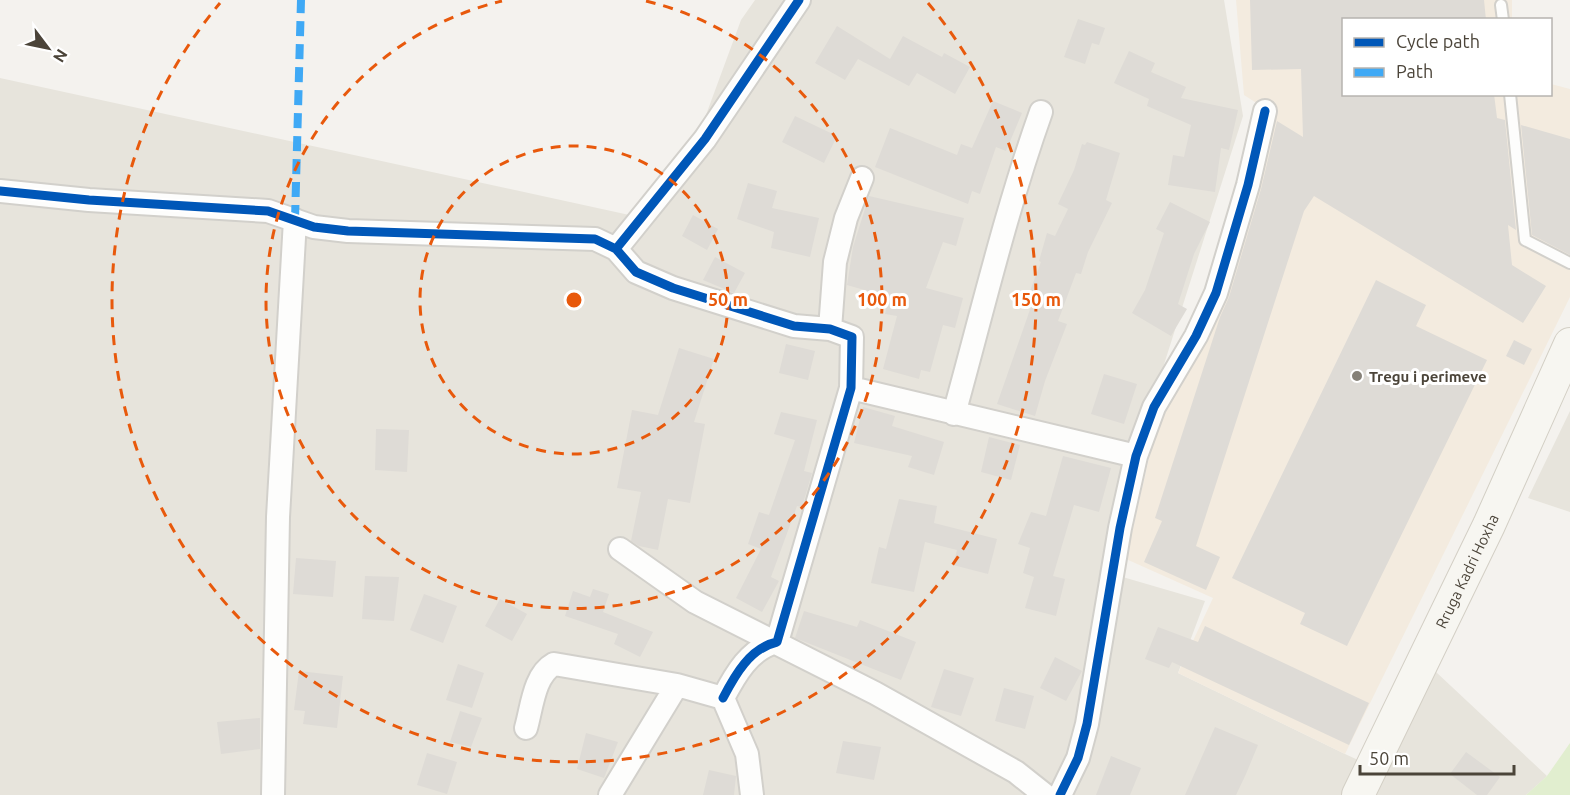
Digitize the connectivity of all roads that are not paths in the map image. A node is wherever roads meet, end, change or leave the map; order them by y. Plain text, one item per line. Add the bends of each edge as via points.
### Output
1 (799, 0) edge
2 (1501, 5) dead end
3 (1503, 18) edge
4 (1510, 96) edge
5 (1265, 111) dead end
6 (1041, 112) dead end
7 (862, 178) dead end
8 (0, 191) edge
9 (295, 220) junction
10 (616, 249) junction
11 (1570, 263) edge
12 (830, 329) junction
13 (1570, 344) edge
14 (851, 388) junction
15 (954, 414) junction
16 (1136, 456) junction
17 (620, 549) dead end
18 (777, 642) junction
19 (677, 686) junction
20 (723, 698) junction
21 (526, 728) dead end
22 (273, 795) edge
23 (610, 795) edge
24 (752, 795) edge
25 (1045, 795) edge
26 (1060, 795) edge
27 (1358, 795) edge

1 - 10 street via 705,139
2 - 3 lane
4 - 11 lane via 1525,240
5 - 16 street via 1216,293 1154,407
6 - 15 street via 1016,183
7 - 12 street via 835,262
8 - 9 street via 268,211
9 - 10 street via 348,231 595,239
9 - 22 street via 278,517
10 - 12 street via 636,272 673,288 794,326
12 - 14 street via 852,337
13 - 27 main road, Rruga Kadri Hoxha via 1489,525
14 - 15 street
14 - 18 street
15 - 16 street
16 - 26 street via 1087,724 1078,758
17 - 18 street via 695,602
18 - 20 street via 764,645 750,657
18 - 25 street via 1016,772
19 - 20 street
19 - 21 street via 554,664 545,669 539,680
19 - 23 street
20 - 24 street via 747,754

